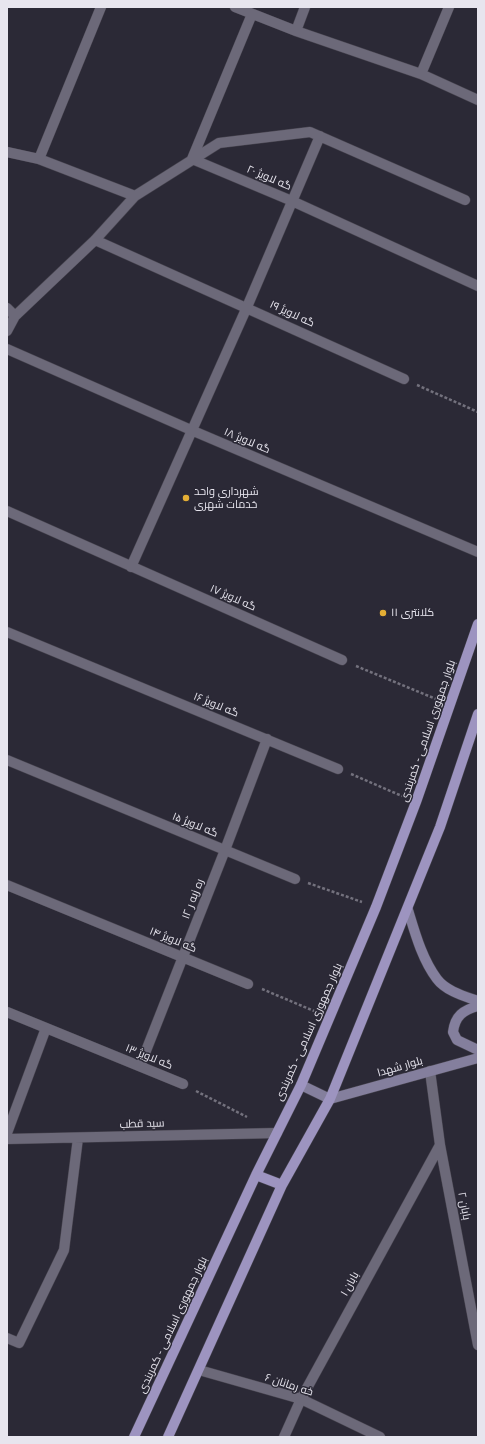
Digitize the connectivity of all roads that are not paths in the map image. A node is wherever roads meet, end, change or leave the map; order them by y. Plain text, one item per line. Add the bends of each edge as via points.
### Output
1 (101, 7) edge
2 (235, 7) edge
3 (305, 7) edge
4 (450, 7) edge
5 (252, 14) junction
6 (296, 32) junction
7 (421, 74) junction
8 (478, 100) edge
9 (320, 136) junction
10 (7, 152) edge
11 (39, 159) junction
12 (192, 159) junction
13 (135, 196) junction
14 (464, 200) dead end
15 (292, 201) junction
16 (95, 240) junction
17 (478, 286) edge
18 (247, 307) junction
19 (7, 308) edge
20 (15, 316) junction
21 (7, 331) edge
22 (7, 349) edge
23 (404, 379) road end
24 (192, 430) junction
25 (7, 511) edge
26 (478, 552) edge
27 (131, 566) junction
28 (478, 624) edge
29 (7, 632) edge
30 (342, 660) road end
31 (478, 714) edge
32 (267, 739) junction
33 (7, 760) edge
34 (338, 769) road end
35 (225, 850) junction
36 (295, 879) road end
37 (7, 885) edge
38 (408, 910) junction
39 (183, 958) junction
40 (248, 984) road end
41 (478, 1001) edge
42 (478, 1006) edge
43 (7, 1012) edge
44 (46, 1028) junction
45 (478, 1050) edge
46 (478, 1058) edge
47 (140, 1066) junction
48 (430, 1071) junction
49 (183, 1084) road end
50 (301, 1085) junction
51 (330, 1100) junction
52 (7, 1133) edge
53 (277, 1133) junction
54 (78, 1138) junction
55 (7, 1139) edge
56 (440, 1145) junction
57 (256, 1175) junction
58 (282, 1185) junction
59 (7, 1338) edge
60 (478, 1345) edge
61 (199, 1370) junction
62 (301, 1399) junction
63 (366, 1435) edge
64 (134, 1437) edge
65 (168, 1437) edge
66 (284, 1437) edge
67 (380, 1437) edge

1 - 11 street
2 - 5 street
3 - 6 street
4 - 7 street
5 - 6 street
5 - 12 street
6 - 7 street
7 - 8 street
9 - 12 street via 310,132 218,143
9 - 14 street
9 - 15 street
10 - 11 street
11 - 13 street
12 - 13 street
12 - 15 street, گه لاویژ ۲۰
13 - 16 street
15 - 17 street, گه لاویژ ۲۰
15 - 18 street
16 - 18 street, ۱۹ گه لاویژ
16 - 20 street
18 - 23 street, ۱۹ گه لاویژ
18 - 24 street
19 - 20 street
20 - 21 street
22 - 24 street, گه لاویژ ۱۸
24 - 26 street, گه لاویژ ۱۸
24 - 27 street
25 - 27 street, گه لاویژ ۱۷
27 - 30 street, گه لاویژ ۱۷
28 - 50 main road, بلوار جمهوری اسلامی - کمربندی via 416,802 376,907
29 - 32 street, ۱۶ گه لاویژ
31 - 38 main road via 440,827
32 - 34 street, ۱۶ گه لاویژ
32 - 35 street, ره زبه ر ۱۲
33 - 35 street, گه لاویژ ۱۵
35 - 36 street, گه لاویژ ۱۵
35 - 39 street, ره زبه ر ۱۲
37 - 39 street, گه لاویژ ۱۴
38 - 41 main road via 420,946 438,979 454,992
38 - 51 main road
39 - 40 street, گه لاویژ ۱۴
39 - 47 street, ره زبه ر ۱۲
42 - 45 main road via 466,1009 457,1017 453,1032 458,1040
43 - 44 street, گه لاویژ ۱۳
44 - 47 street, گه لاویژ ۱۳
44 - 52 street
46 - 48 main road, بلوار شهدا
47 - 49 street, گه لاویژ ۱۳
48 - 51 main road, بلوار شهدا
48 - 56 street, بابان ۲
50 - 51 main road
50 - 53 main road, بلوار جمهوری اسلامی - کمربندی
51 - 58 main road
53 - 54 street, سید قطب
53 - 57 main road, بلوار جمهوری اسلامی - کمربندی
54 - 55 street, سید قطب
54 - 59 street via 64,1250 19,1343
56 - 60 street, بابان ۲
56 - 62 street, بابان ۱
57 - 58 main road
57 - 64 main road, بلوار جمهوری اسلامی - کمربندی
58 - 61 main road
61 - 62 street, خه رمانان ۶
61 - 65 main road
62 - 63 street, خه رمانان ۶
62 - 66 street, بابان ۱
63 - 67 street, خه رمانان ۶

